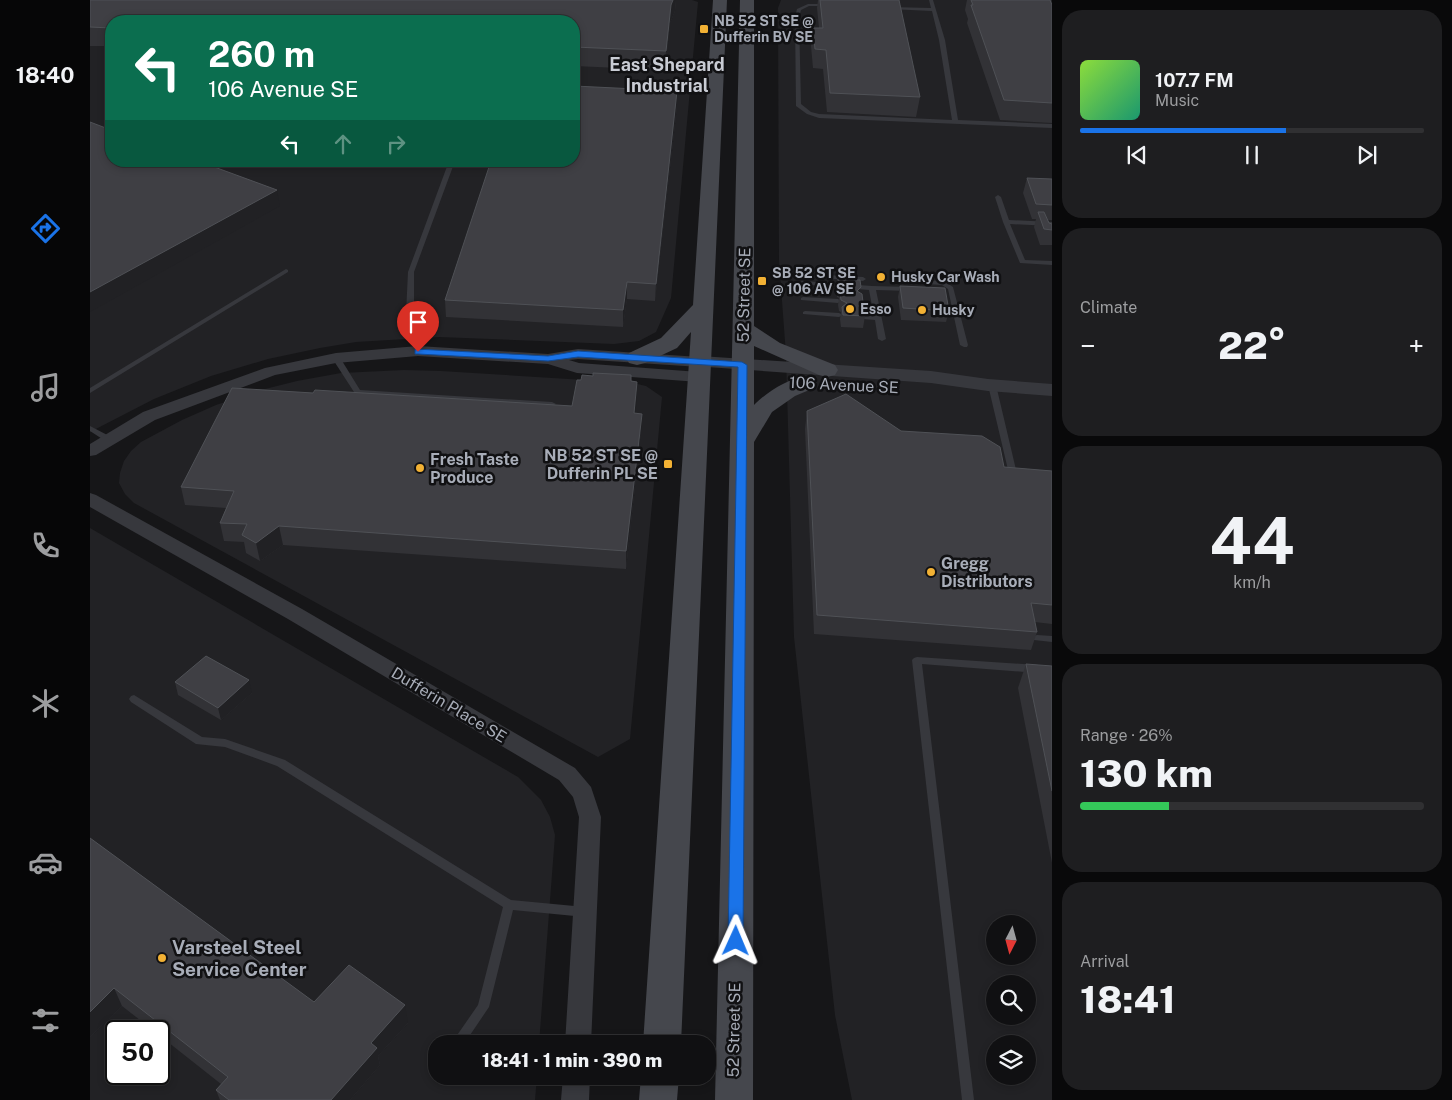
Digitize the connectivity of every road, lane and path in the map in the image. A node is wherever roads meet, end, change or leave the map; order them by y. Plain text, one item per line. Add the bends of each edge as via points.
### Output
1 (931, 0) edge
2 (715, 4) edge
3 (752, 4) edge
4 (834, 5) edge
5 (884, 7) edge
6 (934, 10) junction
7 (954, 122) junction
8 (1052, 126) edge
9 (450, 167) edge
10 (998, 198) dead end
11 (1006, 222) junction
12 (1052, 224) edge
13 (1052, 263) edge
14 (286, 271) dead end
15 (808, 276) dead end
16 (863, 279) dead end
17 (899, 281) dead end
18 (802, 283) dead end
19 (928, 283) junction
20 (872, 288) junction
21 (803, 299) dead end
22 (838, 301) edge
23 (703, 306) junction
24 (805, 312) dead end
25 (840, 315) edge
26 (862, 317) edge
27 (878, 318) junction
28 (743, 328) junction
29 (882, 339) dead end
30 (964, 345) dead end
31 (418, 352) junction
32 (336, 358) junction
33 (637, 358) junction
34 (548, 359) junction
35 (700, 369) junction
36 (827, 370) junction
37 (743, 372) junction
38 (806, 383) junction
39 (990, 385) junction
40 (1052, 390) edge
41 (90, 391) edge
42 (552, 404) edge
43 (90, 428) edge
44 (110, 440) junction
45 (742, 442) junction
46 (90, 452) edge
47 (1012, 474) edge
48 (90, 499) edge
49 (1037, 638) edge
50 (1052, 639) edge
51 (1052, 670) edge
52 (134, 699) dead end
53 (509, 905) junction
54 (585, 912) junction
55 (463, 1035) edge
56 (578, 1035) edge
57 (663, 1035) edge
58 (576, 1085) edge
59 (659, 1085) edge
60 (575, 1100) edge
61 (658, 1100) edge
62 (734, 1100) edge
63 (968, 1100) edge

1 - 6 lane
2 - 23 main road
3 - 28 main road, 52 Street SE
4 - 7 lane via 799,8 798,105 819,116
5 - 6 lane
6 - 7 lane via 942,40
7 - 8 lane
9 - 31 lane via 410,272 410,314
10 - 11 lane
11 - 12 lane via 1046,227
11 - 13 lane via 1022,262
14 - 41 lane
15 - 16 lane
17 - 19 lane
18 - 20 lane
19 - 20 lane via 906,290
19 - 30 lane via 944,283 951,288
20 - 27 lane via 871,303
21 - 22 lane
23 - 33 main road via 669,343
23 - 35 main road
24 - 25 lane
26 - 27 lane
27 - 29 lane
28 - 36 main road via 773,348
28 - 37 main road, 52 Street SE
31 - 32 street
31 - 34 street
32 - 42 lane via 358,392
32 - 44 street via 271,371 149,416
33 - 34 street via 578,354
33 - 35 street
34 - 35 street via 577,368
35 - 37 street, 106 Avenue SE
35 - 57 main road
36 - 37 street, 106 Avenue SE
36 - 39 street, 106 Avenue SE
37 - 38 street, 106 Avenue SE
37 - 45 main road, 52 Street SE
38 - 39 street, 106 Avenue SE via 922,389
38 - 45 main road via 787,391 763,408
39 - 40 street, 106 Avenue SE
39 - 47 lane
43 - 44 lane
44 - 46 street
45 - 62 main road, 52 Street SE
48 - 54 street, Dufferin Place SE via 295,614 567,774 583,793 590,817
49 - 50 lane
51 - 63 lane via 917,660
52 - 53 lane via 200,741 225,743 281,763
53 - 54 lane
53 - 55 lane via 483,1007
54 - 56 street, Dufferin Place SE
58 - 60 street
59 - 61 main road

